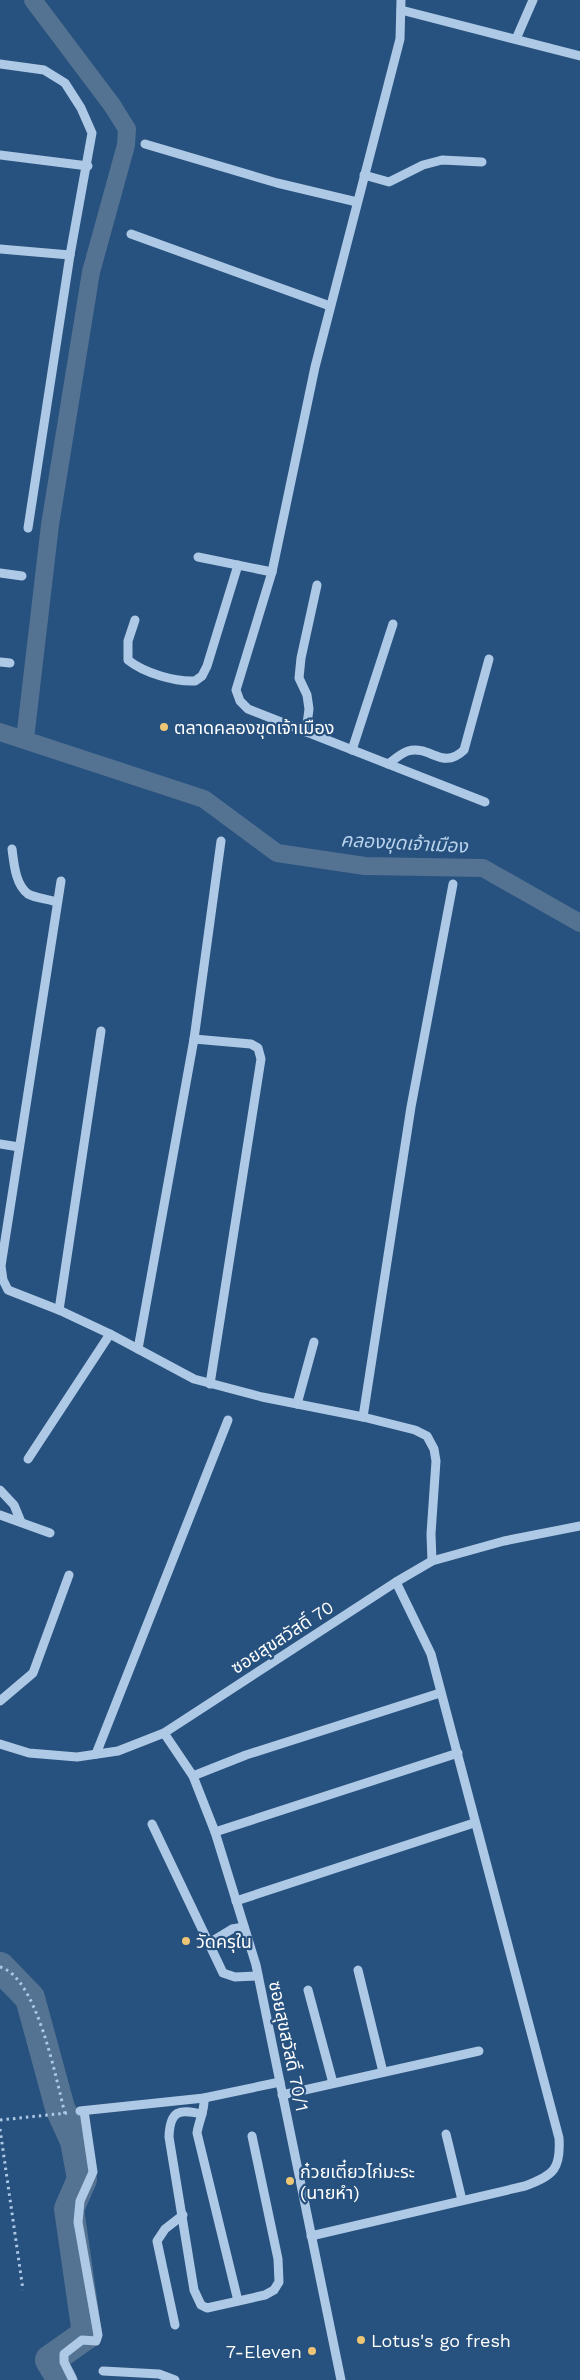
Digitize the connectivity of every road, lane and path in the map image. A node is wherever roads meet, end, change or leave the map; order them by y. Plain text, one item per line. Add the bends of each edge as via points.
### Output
1 (533, 0) edge
2 (401, 5) edge
3 (516, 39) junction
4 (580, 56) edge
5 (0, 64) edge
6 (145, 144) dead end
7 (0, 155) edge
8 (482, 162) dead end
9 (88, 166) junction
10 (364, 175) junction
11 (357, 202) junction
12 (131, 234) dead end
13 (0, 249) edge
14 (70, 254) junction
15 (330, 306) junction
16 (28, 528) dead end
17 (198, 557) dead end
18 (238, 565) junction
19 (272, 572) junction
20 (0, 573) edge
21 (22, 576) dead end
22 (317, 585) dead end
23 (134, 620) dead end
24 (393, 624) dead end
25 (489, 659) dead end
26 (306, 732) junction
27 (352, 750) junction
28 (388, 764) junction
29 (485, 802) dead end
30 (221, 842) dead end
31 (12, 849) dead end
32 (61, 881) dead end
33 (452, 884) dead end
34 (56, 902) junction
35 (101, 1031) dead end
36 (194, 1039) junction
37 (0, 1144) edge
38 (19, 1147) junction
39 (2, 1282) edge
40 (59, 1310) junction
41 (110, 1334) junction
42 (314, 1342) dead end
43 (138, 1350) junction
44 (210, 1384) junction
45 (297, 1404) junction
46 (363, 1417) junction
47 (228, 1420) dead end
48 (28, 1459) dead end
49 (0, 1490) edge
50 (0, 1515) edge
51 (21, 1522) junction
52 (580, 1526) edge
53 (50, 1533) dead end
54 (432, 1561) junction
55 (68, 1575) dead end
56 (396, 1582) junction
57 (440, 1693) junction
58 (0, 1701) edge
59 (164, 1733) junction
60 (0, 1744) edge
61 (458, 1753) junction
62 (96, 1754) junction
63 (192, 1776) junction
64 (474, 1823) junction
65 (152, 1824) dead end
66 (215, 1832) junction
67 (236, 1901) junction
68 (244, 1927) junction
69 (209, 1943) junction
70 (0, 1967) edge
71 (358, 1970) dead end
72 (258, 1976) junction
73 (308, 1990) dead end
74 (479, 2050) dead end
75 (383, 2072) junction
76 (280, 2082) junction
77 (333, 2083) junction
78 (282, 2094) junction
79 (204, 2098) junction
80 (202, 2114) junction
81 (0, 2120) edge
82 (0, 2129) edge
83 (446, 2134) dead end
84 (252, 2136) dead end
85 (462, 2200) junction
86 (182, 2215) junction
87 (311, 2236) junction
88 (23, 2290) dead end
89 (238, 2301) junction
90 (175, 2324) dead end
91 (103, 2371) dead end
92 (73, 2380) edge
93 (175, 2380) edge
94 (341, 2380) edge

1 - 3 street
2 - 3 street
2 - 10 street via 400,39
3 - 4 street
5 - 9 street via 44,70 65,83 92,133
6 - 11 street via 277,183
7 - 9 street
8 - 10 street via 442,160 423,165 389,182
9 - 14 street
10 - 11 street
11 - 15 street
12 - 15 street
13 - 14 street
14 - 16 street
15 - 19 street
17 - 18 street
18 - 19 street
18 - 23 street via 207,666 196,681 168,677 128,660 128,641
19 - 26 street via 236,690 248,709
20 - 21 street
22 - 26 street via 300,658 299,678 309,709
24 - 27 street
25 - 28 street via 464,750 447,760 414,750 407,751
26 - 27 street
27 - 28 street
28 - 29 street
30 - 36 street
31 - 34 street via 16,876 23,887 29,894
32 - 34 street
33 - 46 street via 411,1107
34 - 38 street
35 - 40 street
36 - 43 street
36 - 44 street via 251,1044 258,1048 260,1059
37 - 38 street
38 - 39 street via 1,1266
39 - 40 street via 16,1294
40 - 41 street
41 - 43 street
41 - 48 street
42 - 45 street
43 - 44 street
44 - 45 street
45 - 46 street
46 - 54 street via 415,1430 427,1436 434,1449
47 - 62 street
49 - 51 street via 11,1501
50 - 51 street
51 - 53 street
52 - 54 street, ซอยสุขสวัสดิ์ 70
54 - 56 street, ซอยสุขสวัสดิ์ 70
55 - 58 street via 33,1674
56 - 57 street via 431,1654
56 - 59 street, ซอยสุขสวัสดิ์ 70
57 - 61 street
57 - 63 street via 246,1755
59 - 62 street, ซอยสุขสวัสดิ์ 70 via 118,1751
59 - 63 street, ซอยสุขสวัสดิ์ 70/1
60 - 62 street, ซอยสุขสวัสดิ์ 70 via 29,1752 77,1757
61 - 64 street
61 - 66 street
63 - 66 street, ซอยสุขสวัสดิ์ 70/1
64 - 67 street
64 - 85 street via 559,2138 560,2157 554,2170 544,2179
65 - 69 street
66 - 67 street, ซอยสุขสวัสดิ์ 70/1
67 - 68 street, ซอยสุขสวัสดิ์ 70/1
68 - 69 street
68 - 72 street, ซอยสุขสวัสดิ์ 70/1
69 - 72 street via 228,1976
70 - 81 path via 13,1974 34,2004 66,2113
71 - 75 street
72 - 76 street, ซอยสุขสวัสดิ์ 70/1
73 - 77 street
74 - 75 street
75 - 77 street
76 - 78 street, ซอยสุขสวัสดิ์ 70/1
76 - 79 street
77 - 78 street
78 - 87 street, ซอยสุขสวัสดิ์ 70/1
79 - 80 street
79 - 92 street via 82,2111 93,2172 80,2201 78,2222 98,2335 96,2341 82,2340 64,2354 64,2362
80 - 86 street via 185,2111 174,2115 170,2122 169,2137
80 - 89 street via 198,2133
82 - 88 path
83 - 85 street
84 - 89 street via 280,2282 266,2295
85 - 87 street
86 - 89 street via 194,2290 201,2305 208,2308
86 - 90 street via 157,2241
87 - 94 street, ซอยสุขสวัสดิ์ 70/1
91 - 93 street via 159,2374

